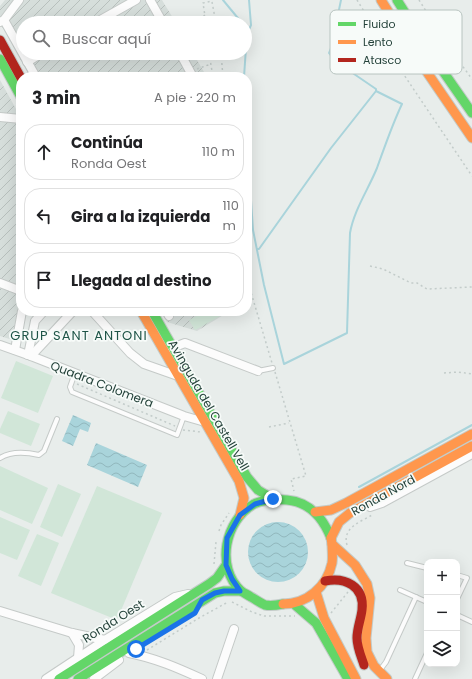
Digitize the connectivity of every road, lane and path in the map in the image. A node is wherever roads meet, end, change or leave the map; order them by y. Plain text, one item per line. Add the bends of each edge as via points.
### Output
1 (19, 0) edge
2 (136, 0) edge
3 (150, 0) edge
4 (212, 0) edge
5 (357, 0) edge
6 (381, 0) edge
7 (397, 0) edge
8 (419, 0) edge
9 (363, 10) edge
10 (387, 10) edge
11 (403, 10) edge
12 (425, 10) edge
13 (205, 15) edge
14 (107, 16) edge
15 (159, 16) edge
16 (215, 16) edge
17 (2, 21) edge
18 (0, 40) edge
19 (16, 44) edge
20 (0, 59) edge
21 (30, 60) edge
22 (183, 60) edge
23 (210, 60) edge
24 (222, 60) edge
25 (27, 62) joint
26 (211, 64) junction
27 (462, 65) edge
28 (18, 72) edge
29 (33, 72) edge
30 (188, 72) edge
31 (194, 72) edge
32 (212, 72) edge
33 (223, 72) edge
34 (403, 74) edge
35 (428, 74) edge
36 (445, 74) edge
37 (472, 79) edge
38 (16, 88) edge
39 (472, 113) edge
40 (0, 117) edge
41 (16, 118) edge
42 (472, 138) edge
43 (472, 176) edge
44 (370, 266) dead end
45 (0, 283) edge
46 (472, 287) edge
47 (16, 289) edge
48 (252, 295) edge
49 (21, 316) edge
50 (40, 316) edge
51 (68, 316) edge
52 (97, 316) edge
53 (144, 316) edge
54 (155, 316) edge
55 (0, 345) edge
56 (172, 348) junction
57 (15, 350) junction
58 (29, 355) junction
59 (273, 368) junction
60 (258, 371) joint
61 (444, 373) dead end
62 (75, 374) junction
63 (472, 374) edge
64 (178, 376) junction
65 (184, 416) junction
66 (57, 419) dead end
67 (205, 422) junction
68 (290, 423) junction
69 (268, 427) dead end
70 (179, 428) junction
71 (204, 433) dead end
72 (472, 434) edge
73 (472, 446) edge
74 (472, 454) edge
75 (0, 458) edge
76 (291, 479) dead end
77 (273, 499) junction
78 (230, 511) dead end
79 (315, 512) junction
80 (350, 513) junction
81 (376, 513) dead end
82 (240, 515) junction
83 (332, 541) junction
84 (348, 547) dead end
85 (407, 563) dead end
86 (226, 565) junction
87 (213, 566) dead end
88 (424, 567) edge
89 (460, 576) edge
90 (325, 581) junction
91 (354, 584) junction
92 (400, 590) dead end
93 (240, 591) junction
94 (196, 592) junction
95 (316, 592) junction
96 (460, 593) edge
97 (416, 597) junction
98 (202, 600) junction
99 (424, 601) edge
100 (294, 604) junction
101 (0, 611) edge
102 (295, 616) dead end
103 (460, 616) edge
104 (324, 618) junction
105 (472, 622) edge
106 (234, 629) dead end
107 (72, 633) junction
108 (105, 640) junction
109 (129, 653) junction
110 (146, 654) junction
111 (78, 658) junction
112 (424, 660) edge
113 (377, 676) edge
114 (46, 679) edge
115 (60, 679) edge
116 (78, 679) edge
117 (94, 679) edge
118 (202, 679) edge
119 (217, 679) edge
120 (348, 679) edge
121 (356, 679) edge
122 (387, 679) edge
123 (415, 679) edge

1 - 17 street
2 - 14 street
3 - 15 street
4 - 13 path via 203,3
4 - 16 path
5 - 9 path
6 - 10 main road
7 - 11 main road
8 - 12 path
17 - 19 street
18 - 28 main road
20 - 38 main road
21 - 25 street
22 - 30 street
23 - 26 path
24 - 33 path
25 - 29 street
26 - 31 path
26 - 32 path
27 - 37 path
34 - 43 path
35 - 42 main road
36 - 39 main road
40 - 41 street
44 - 46 path via 383,269 427,289
45 - 47 street
48 - 59 path
49 - 57 street
50 - 58 street via 35,321
51 - 58 street
52 - 64 street via 130,353 144,364
53 - 64 main road, Avinguda del Castell Vell
54 - 56 main road, Avinguda del Castell Vell
55 - 57 street, Quadra Colomera
56 - 60 street via 185,343
56 - 77 main road, Avinguda del Castell Vell via 248,477 258,490
57 - 58 street, Quadra Colomera
58 - 62 street, Quadra Colomera
59 - 60 lane
59 - 68 path
61 - 63 path
62 - 65 street, Quadra Colomera
62 - 70 path via 78,377 75,383
62 - 70 lane via 70,387 72,392 177,435
64 - 67 main road, Avinguda del Castell Vell
65 - 67 street, Quadra Colomera
65 - 70 lane
66 - 75 lane via 44,451 39,455 27,452
67 - 82 main road, Avinguda del Castell Vell via 239,481 244,498
68 - 69 path
68 - 76 path via 306,476
70 - 71 path via 186,432
72 - 79 main road, Ronda Nord via 346,503 331,510
73 - 80 main road, Ronda Nord
74 - 80 street, Ronda Nord via 382,503
77 - 79 main road via 296,501
77 - 82 main road via 255,504
78 - 87 path via 217,536
79 - 83 main road via 325,524
80 - 83 main road, Ronda Nord via 339,522
81 - 84 path, Ronda Nord via 350,528 346,543
82 - 86 main road via 227,538
83 - 90 main road via 332,563
83 - 113 main road via 361,572 369,592 370,609 365,638
85 - 88 lane
86 - 93 main road
86 - 94 main road, Ronda Oest via 217,578
89 - 96 lane via 467,578
90 - 91 main road via 340,579
90 - 95 main road
91 - 104 path
91 - 113 main road via 362,607 359,650 364,665
92 - 97 lane
93 - 98 main road via 215,593
93 - 100 main road via 265,605
94 - 108 street, Ronda Oest via 175,597
94 - 115 main road, Ronda Oest
95 - 100 main road
95 - 104 main road
97 - 99 lane
97 - 113 lane
98 - 109 street via 195,613
98 - 116 main road
100 - 120 main road via 316,623
101 - 107 street
102 - 110 path via 264,616 233,602 227,602 198,618
103 - 105 lane
104 - 121 main road
106 - 119 street
107 - 108 street
107 - 111 street via 79,645
108 - 111 street, Ronda Oest
109 - 110 street
109 - 117 street
110 - 118 street
111 - 114 street, Ronda Oest
112 - 123 lane
113 - 122 main road

